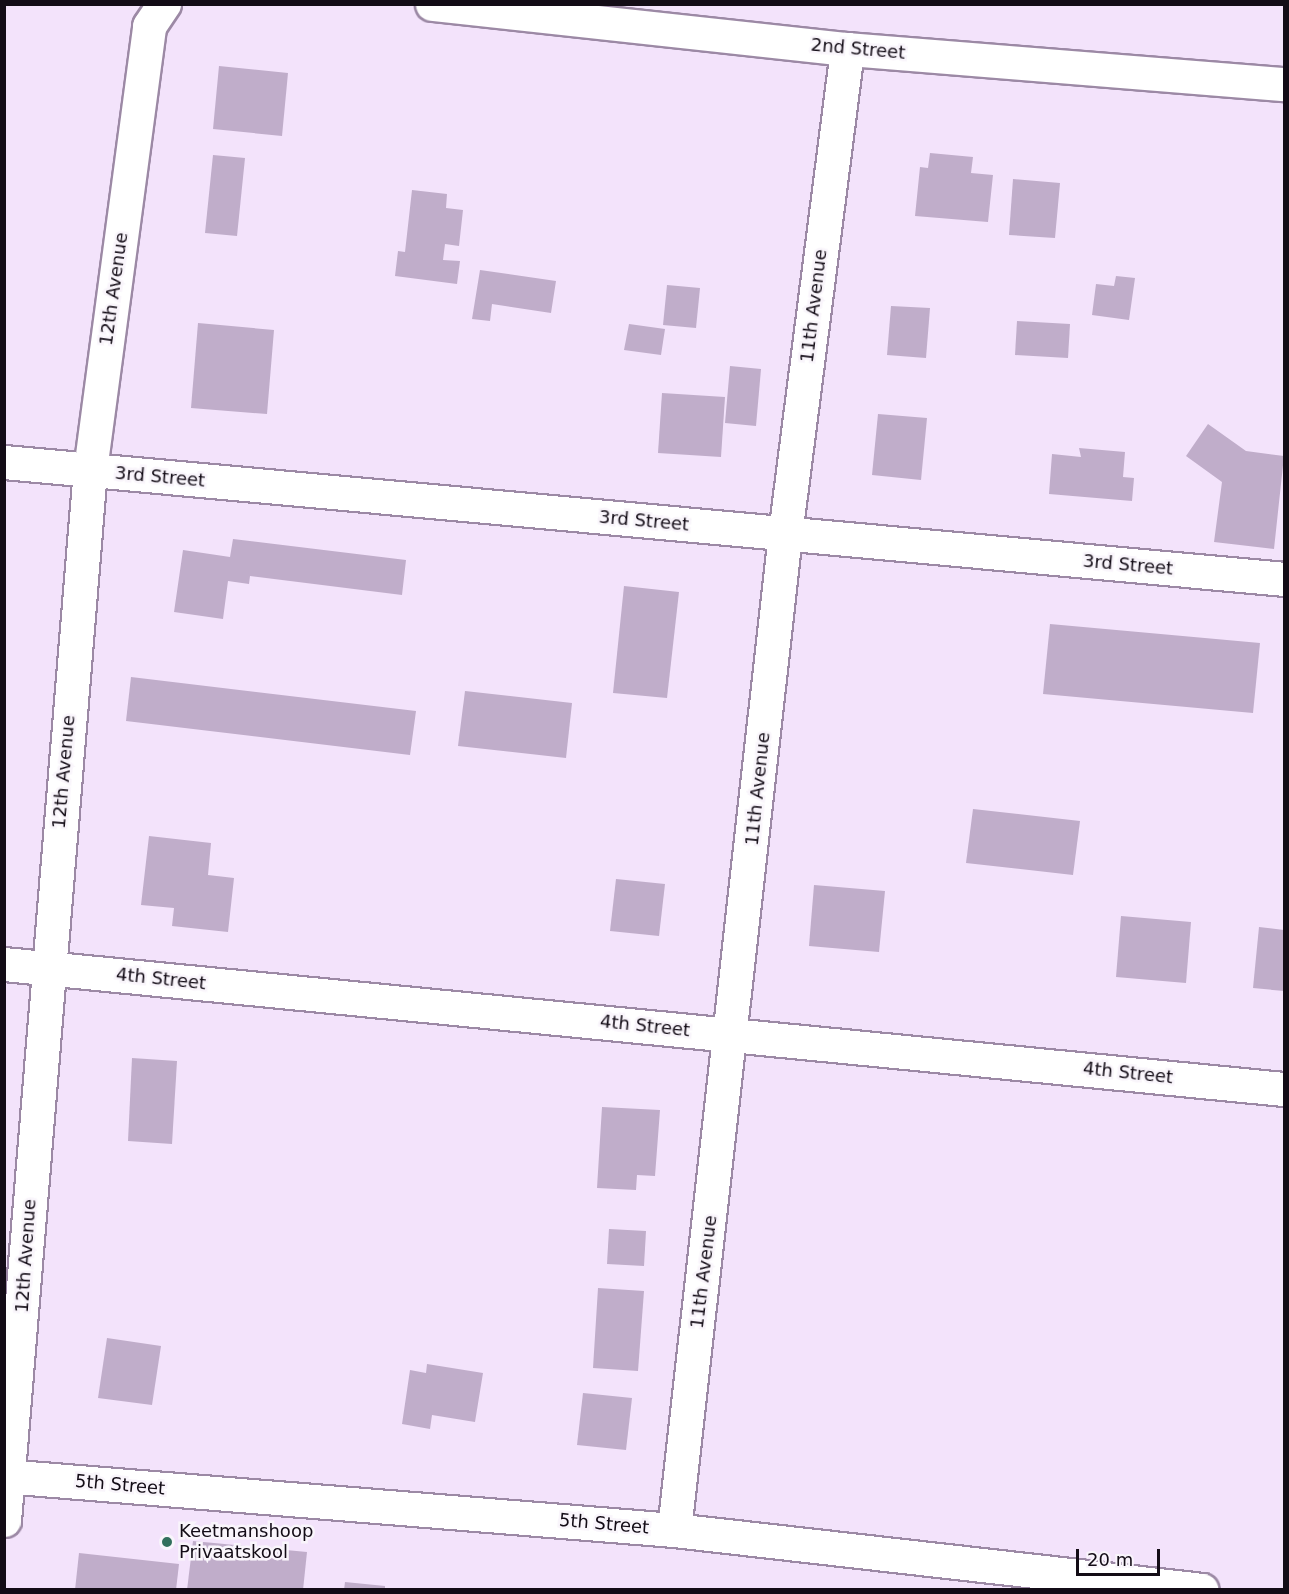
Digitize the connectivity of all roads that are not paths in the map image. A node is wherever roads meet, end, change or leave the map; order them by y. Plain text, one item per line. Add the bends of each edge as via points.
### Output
1 (432, 4) edge
2 (156, 15) edge
3 (847, 49) junction
4 (1284, 84) edge
5 (4, 462) edge
6 (90, 470) junction
7 (785, 534) junction
8 (1284, 579) edge
9 (4, 964) edge
10 (46, 968) junction
11 (732, 1034) junction
12 (1284, 1089) edge
13 (7, 1476) edge
14 (4, 1520) edge
15 (675, 1530) junction
16 (1202, 1590) edge

1 - 3 street, 2nd Street
2 - 6 street, 12th Avenue
3 - 4 street, 2nd Street
3 - 7 street, 11th Avenue
5 - 6 street, 3rd Street
6 - 7 street, 3rd Street
6 - 10 street, 12th Avenue
7 - 8 street, 3rd Street
7 - 11 street, 11th Avenue
9 - 10 street, 4th Street
10 - 11 street, 4th Street
10 - 13 street, 12th Avenue
11 - 12 street, 4th Street
11 - 15 street, 11th Avenue
13 - 14 street, 12th Avenue
13 - 15 street, 5th Street
15 - 16 street, 5th Street

